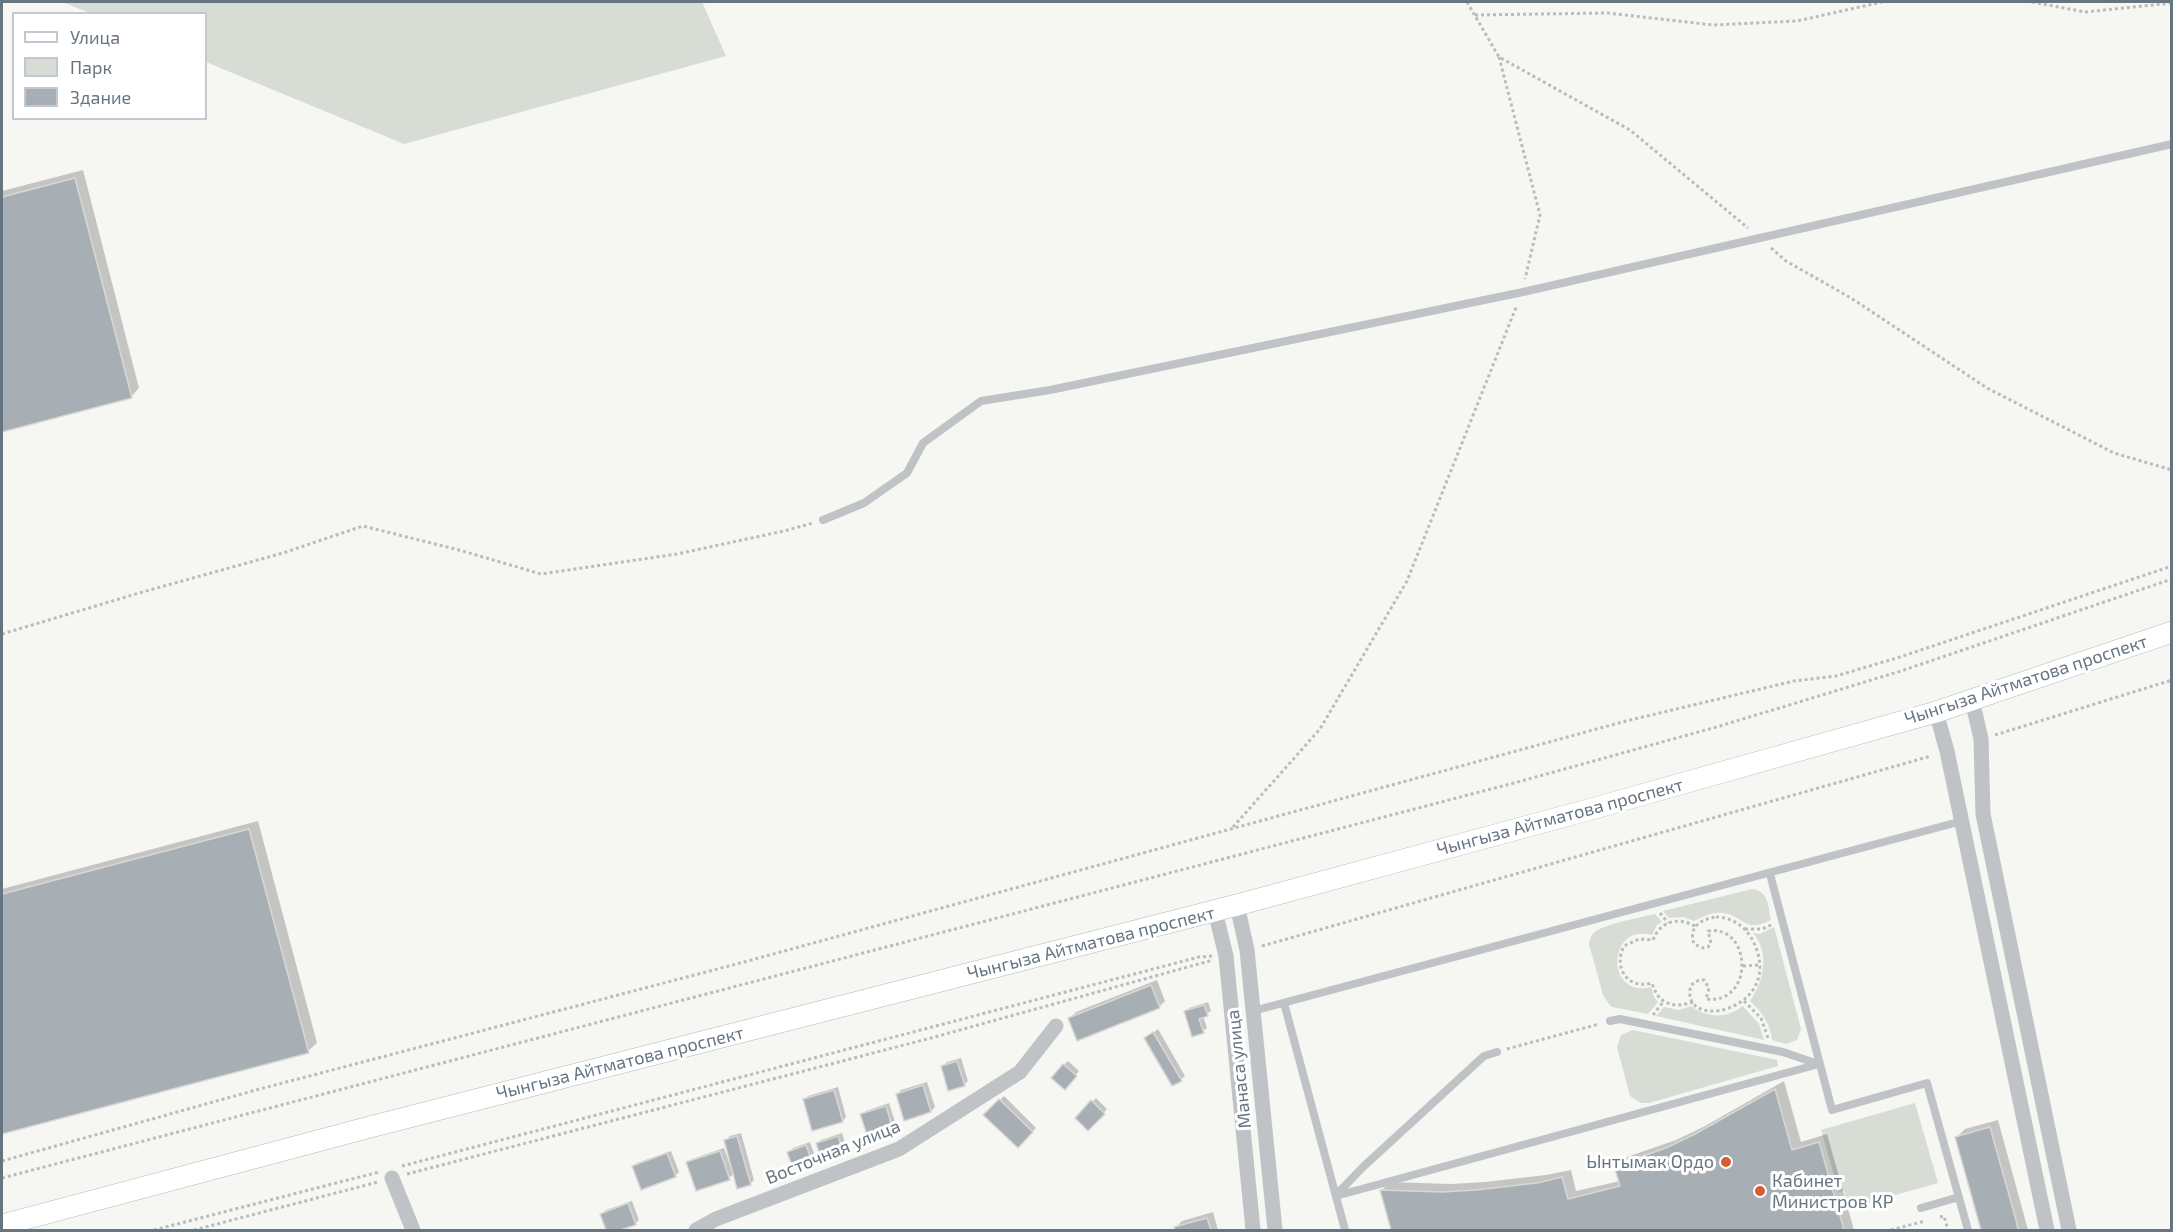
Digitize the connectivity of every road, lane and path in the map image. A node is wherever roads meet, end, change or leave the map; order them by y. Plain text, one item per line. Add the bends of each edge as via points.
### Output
1 (1467, 2) edge
2 (1882, 2) edge
3 (2032, 2) edge
4 (2172, 3) edge
5 (1475, 15) junction
6 (1499, 57) junction
7 (2172, 144) edge
8 (1758, 237) junction
9 (1523, 292) junction
10 (2172, 470) edge
11 (823, 520) joint
12 (2172, 566) edge
13 (2172, 579) edge
14 (2172, 632) edge
15 (2, 634) edge
16 (2172, 680) edge
17 (1972, 700) junction
18 (1936, 712) junction
19 (1981, 740) junction
20 (1947, 751) junction
21 (1983, 814) junction
22 (1962, 820) junction
23 (1233, 827) junction
24 (1770, 874) junction
25 (1237, 906) junction
26 (1215, 911) junction
27 (1781, 919) junction
28 (1695, 926) junction
29 (1744, 929) junction
30 (1247, 950) junction
31 (1226, 956) junction
32 (1759, 965) junction
33 (1743, 966) junction
34 (1744, 1001) junction
35 (1693, 1002) junction
36 (1284, 1003) junction
37 (1253, 1011) junction
38 (1610, 1021) joint
39 (1056, 1026) dead end
40 (1767, 1049) junction
41 (1497, 1052) joint
42 (1819, 1064) junction
43 (2, 1161) edge
44 (388, 1173) junction
45 (2, 1178) edge
46 (1336, 1196) junction
47 (1959, 1197) junction
48 (1921, 1208) dead end
49 (2, 1225) edge
50 (2068, 1226) edge
51 (154, 1230) edge
52 (194, 1230) edge
53 (413, 1230) edge
54 (696, 1230) edge
55 (1252, 1230) edge
56 (1275, 1230) edge
57 (1345, 1230) edge
58 (1891, 1230) edge
59 (1948, 1230) edge
60 (1968, 1230) edge
61 (2044, 1230) edge

1 - 5 path
2 - 5 path via 1797,21 1713,25 1606,13
3 - 4 path via 2085,12
5 - 6 path
6 - 8 path via 1630,130
6 - 9 path via 1540,215
7 - 8 lane
8 - 9 lane
8 - 10 path via 1786,261 1851,298 1987,388 2114,453
9 - 11 lane via 981,401 923,442 907,473 864,503
9 - 23 path via 1407,581 1320,729
11 - 15 path via 677,554 541,574 363,526
12 - 23 path via 1836,676 1794,681 1626,721
13 - 45 path via 1901,671 1514,783
14 - 17 main road, Чынгыза Айтматова проспект
16 - 19 path
17 - 18 main road, Чынгыза Айтматова проспект
17 - 19 street
18 - 20 street
18 - 25 main road, Чынгыза Айтматова проспект
19 - 21 street
20 - 22 street
20 - 30 path
21 - 22 street
21 - 50 street
22 - 24 lane
22 - 61 street
23 - 43 path
24 - 27 lane
24 - 36 lane
25 - 26 main road, Чынгыза Айтматова проспект
25 - 30 street, Манаса улица
26 - 31 street, Манаса улица
26 - 49 main road, Чынгыза Айтматова проспект via 370,1126
27 - 29 path via 1762,929
27 - 42 lane
28 - 29 path via 1708,918 1724,917
28 - 33 path via 1692,939 1697,947 1711,943 1708,931 1720,931 1736,944
28 - 35 path via 1676,921 1661,926 1653,940 1639,939 1624,946 1619,961 1625,976 1637,984 1652,983 1656,996 1663,1002 1675,1006
29 - 32 path via 1756,948
30 - 37 street, Манаса улица
31 - 44 path via 553,1138
31 - 44 path via 1199,957
31 - 55 street, Манаса улица
32 - 33 path
32 - 34 path via 1754,988
33 - 35 path via 1735,987 1716,998 1706,999 1709,988 1704,980 1694,981 1690,989
34 - 35 path via 1716,1012
34 - 40 path via 1764,1025
36 - 37 lane
36 - 46 lane
37 - 56 street, Манаса улица
38 - 40 lane via 1620,1019
38 - 41 path
39 - 54 street, Восточная улица via 1020,1072 899,1149
40 - 42 lane
41 - 46 lane via 1484,1056
42 - 46 lane
42 - 47 lane via 1832,1110 1927,1083
44 - 51 path
44 - 52 path
44 - 53 street
46 - 57 lane
47 - 48 lane
47 - 60 lane
50 - 61 street
58 - 59 path via 1944,1216

